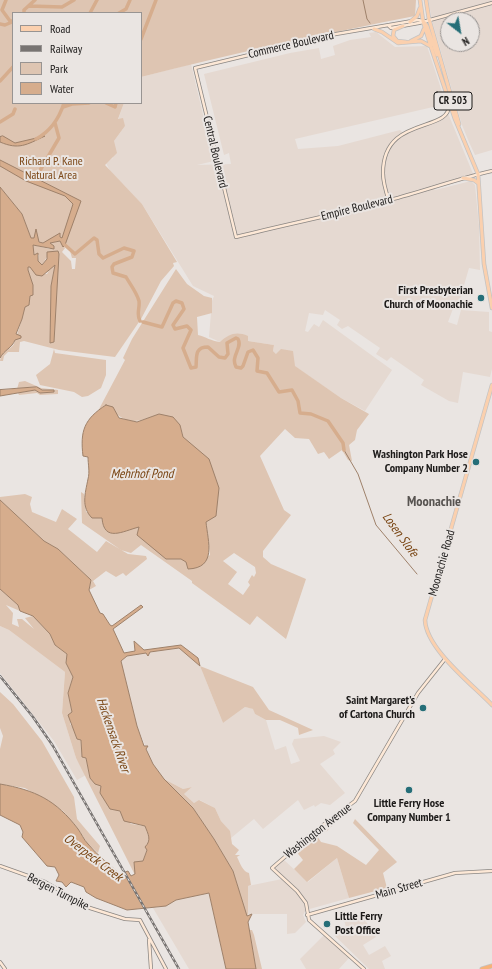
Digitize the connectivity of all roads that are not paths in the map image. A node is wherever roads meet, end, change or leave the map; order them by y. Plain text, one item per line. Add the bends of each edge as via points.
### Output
1 (420, 0) edge
2 (426, 0) edge
3 (492, 3) edge
4 (420, 6) junction
5 (429, 19) junction
6 (423, 21) junction
7 (410, 22) junction
8 (388, 26) junction
9 (403, 26) junction
10 (374, 28) junction
11 (424, 28) junction
12 (431, 47) junction
13 (442, 64) junction
14 (195, 68) joint
15 (448, 98) junction
16 (464, 139) junction
17 (492, 171) edge
18 (478, 174) junction
19 (463, 178) junction
20 (479, 185) junction
21 (388, 201) junction
22 (236, 237) joint
23 (492, 308) edge
24 (492, 385) edge
25 (445, 659) junction
26 (492, 705) edge
27 (0, 866) edge
28 (492, 870) edge
29 (307, 915) junction
30 (149, 937) junction
31 (155, 947) junction
32 (150, 950) junction
33 (0, 962) edge
34 (492, 966) edge
35 (5, 969) edge
36 (151, 969) edge
37 (166, 969) edge
38 (364, 969) edge
39 (482, 969) edge

1 - 4 main road, CR 503
2 - 5 main road, CR 503
3 - 5 street
4 - 6 main road, CR 503
4 - 7 main road via 417,16
5 - 6 street
5 - 13 main road, CR 503
6 - 7 street, Commerce Boulevard
6 - 9 street, Commerce Boulevard
6 - 11 main road, CR 503
6 - 13 main road
7 - 8 street, Commerce Boulevard
8 - 9 street, Commerce Boulevard
8 - 10 street, Commerce Boulevard
9 - 11 main road via 394,30 393,36 397,41 417,39
10 - 12 main road via 398,44 423,41
10 - 14 street, Commerce Boulevard via 323,37
11 - 12 main road, CR 503
12 - 15 main road, CR 503
13 - 16 main road, CR 503
14 - 22 street, Central Boulevard
15 - 16 main road, CR 503
15 - 21 street via 449,110 445,117 408,130 398,137 390,148 384,161 383,173
16 - 18 main road, CR 503
17 - 18 street, Empire Boulevard
18 - 19 street, Empire Boulevard
18 - 20 main road, CR 503
19 - 20 main road via 474,180
19 - 21 street, Empire Boulevard
20 - 23 main road, CR 503 via 484,264
21 - 22 street, Empire Boulevard
24 - 25 main road, Moonachie Road via 425,616 425,627
25 - 26 main road, Moonachie Road
25 - 29 street, Washington Avenue via 418,693 355,801 272,868 306,903
27 - 30 street, Bergen Turnpike via 45,882 90,908 124,919 140,920
28 - 29 street, Main Street via 455,874
29 - 38 street via 309,920
30 - 31 street
30 - 32 street
31 - 32 street
31 - 37 street
32 - 36 street
33 - 35 street
34 - 39 highway

